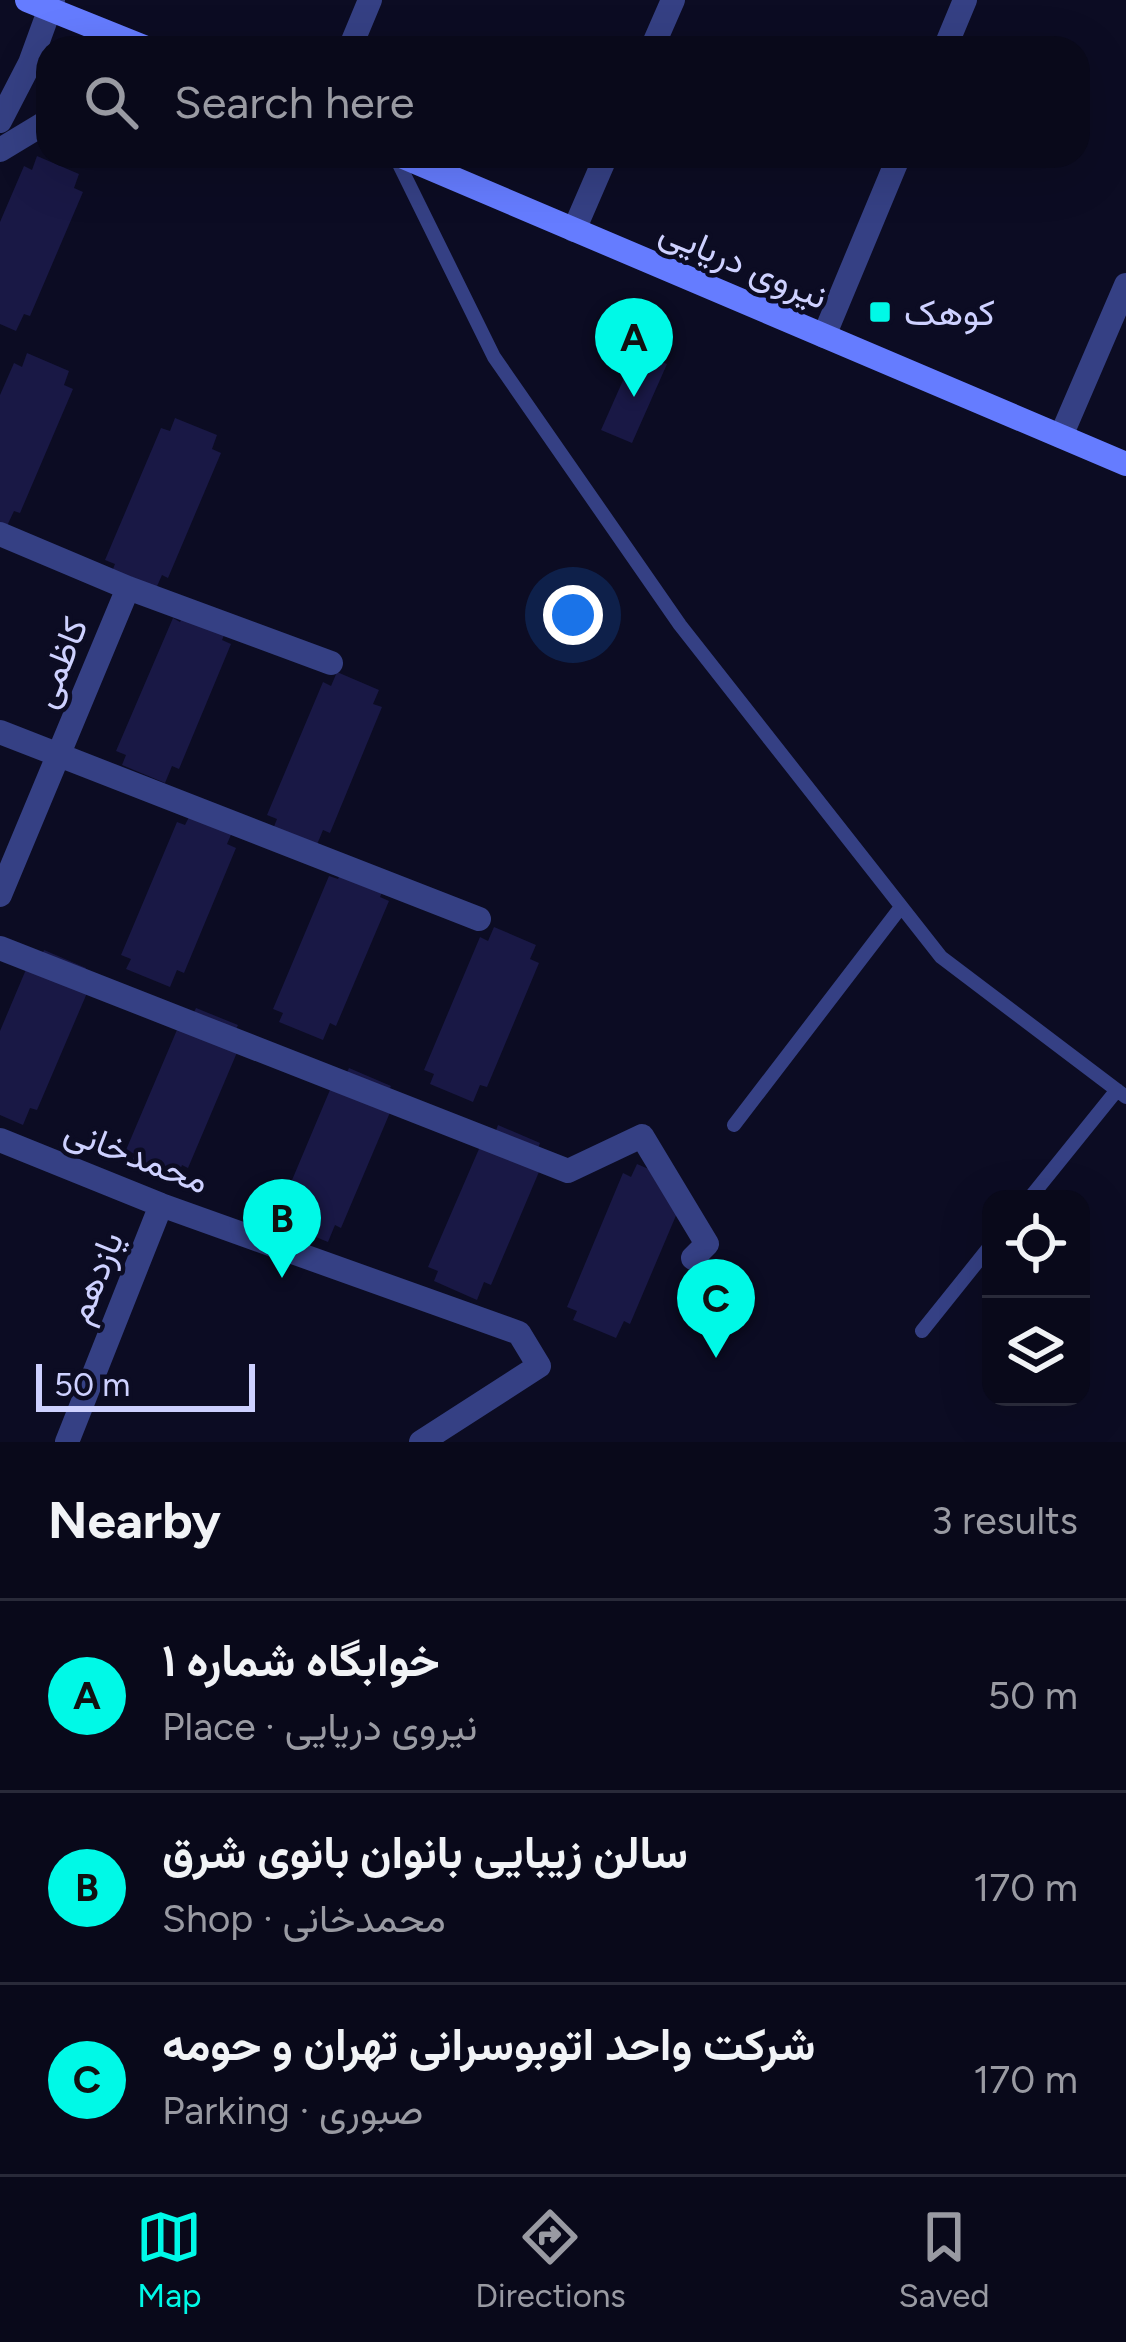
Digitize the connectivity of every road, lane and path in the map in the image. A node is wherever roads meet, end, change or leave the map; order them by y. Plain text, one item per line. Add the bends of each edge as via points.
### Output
1 (370, 0) edge
2 (673, 0) edge
3 (965, 0) edge
4 (43, 3) edge
5 (119, 36) edge
6 (355, 36) edge
7 (657, 36) edge
8 (950, 36) edge
9 (0, 121) edge
10 (36, 128) edge
11 (0, 150) edge
12 (404, 168) edge
13 (427, 168) edge
14 (601, 168) edge
15 (894, 168) edge
16 (574, 230) junction
17 (1126, 285) edge
18 (824, 336) junction
19 (1061, 436) junction
20 (1126, 464) edge
21 (0, 534) edge
22 (128, 588) junction
23 (331, 663) dead end
24 (0, 732) edge
25 (59, 756) junction
26 (0, 896) edge
27 (901, 907) junction
28 (478, 920) dead end
29 (0, 948) edge
30 (1121, 1094) edge
31 (734, 1124) dead end
32 (0, 1140) edge
33 (1037, 1190) edge
34 (161, 1204) junction
35 (982, 1256) edge
36 (692, 1258) dead end
37 (922, 1331) dead end
38 (67, 1442) edge
39 (422, 1442) edge

1 - 6 street
2 - 7 street
3 - 8 street
4 - 5 main road
4 - 9 street via 30,63
10 - 11 street
12 - 27 lane via 494,357 680,625
13 - 16 main road, نیروی دریایی
14 - 16 street
15 - 18 street
16 - 18 main road, نیروی دریایی
17 - 19 street
18 - 19 main road, نیروی دریایی
19 - 20 main road, نیروی دریایی
21 - 22 street
22 - 23 street
22 - 25 street, کاظمی
24 - 25 street
25 - 26 street, کاظمی
25 - 28 street
27 - 30 lane via 940,957
27 - 31 lane
29 - 36 street via 568,1171 642,1136 706,1244
30 - 33 lane
32 - 34 street, محمدخانی
34 - 38 street, یازدهم
34 - 39 street, محمدخانی via 519,1333 539,1366
35 - 37 lane

